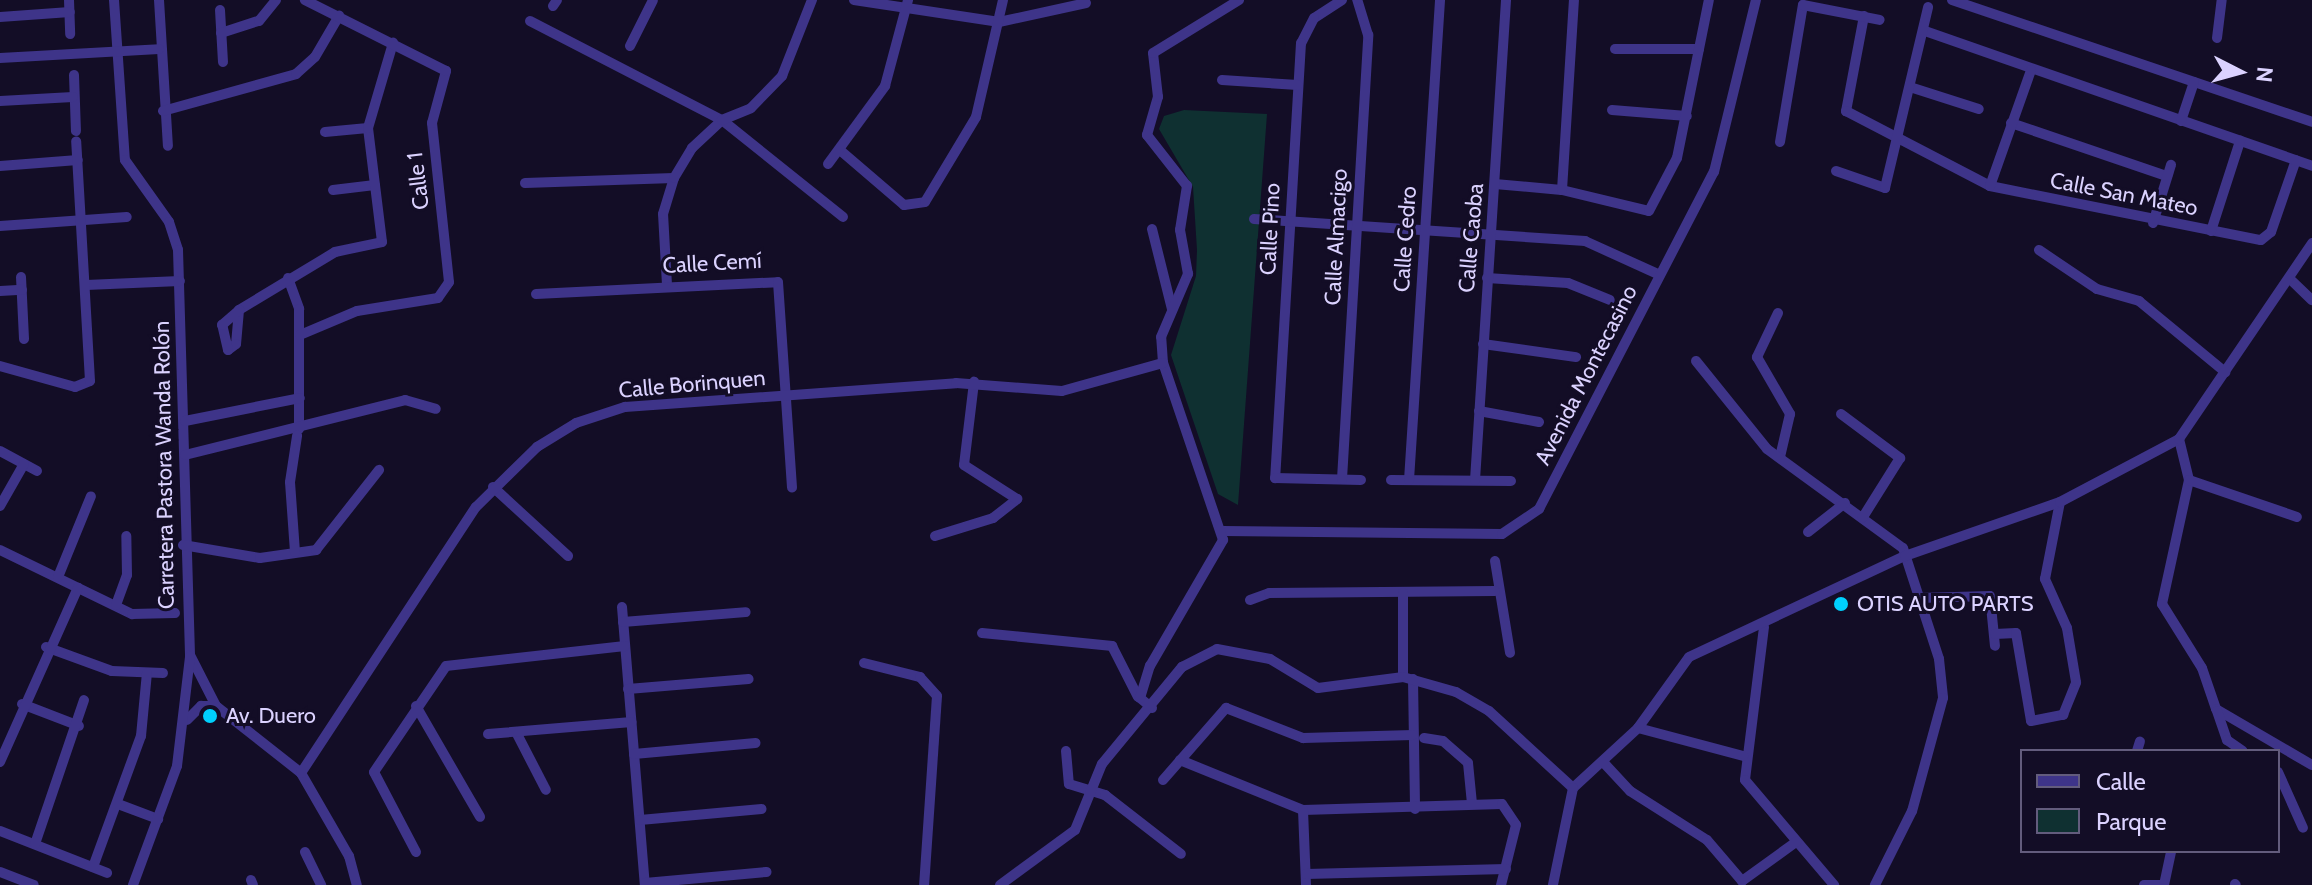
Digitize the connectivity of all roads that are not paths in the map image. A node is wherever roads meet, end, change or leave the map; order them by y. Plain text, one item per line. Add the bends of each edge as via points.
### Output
1 (69, 0) edge
2 (114, 0) edge
3 (159, 0) edge
4 (276, 0) edge
5 (305, 0) edge
6 (653, 0) edge
7 (812, 0) edge
8 (854, 0) edge
9 (1003, 0) edge
10 (1342, 0) edge
11 (1357, 0) edge
12 (1440, 0) edge
13 (1506, 0) edge
14 (1574, 0) edge
15 (1709, 0) edge
16 (1756, 0) edge
17 (1952, 0) edge
18 (2222, 0) edge
19 (1234, 1) edge
20 (1086, 3) dead end
21 (907, 4) edge
22 (1928, 7) dead end
23 (220, 10) dead end
24 (70, 12) junction
25 (339, 16) junction
26 (1864, 16) junction
27 (0, 17) edge
28 (1880, 20) dead end
29 (530, 21) dead end
30 (999, 22) junction
31 (1925, 31) junction
32 (221, 33) junction
33 (70, 34) dead end
34 (2217, 38) dead end
35 (393, 43) junction
36 (630, 46) dead end
37 (159, 49) junction
38 (1615, 49) dead end
39 (1699, 49) junction
40 (118, 51) junction
41 (0, 58) edge
42 (223, 62) dead end
43 (2031, 70) junction
44 (74, 75) dead end
45 (1222, 80) dead end
46 (2194, 82) junction
47 (1298, 85) junction
48 (1913, 88) junction
49 (73, 97) junction
50 (0, 101) edge
51 (1979, 109) dead end
52 (1612, 110) dead end
53 (163, 111) junction
54 (1687, 116) junction
55 (722, 120) junction
56 (2181, 121) junction
57 (2312, 122) edge
58 (2011, 123) junction
59 (368, 128) junction
60 (325, 132) dead end
61 (2240, 141) junction
62 (1780, 142) dead end
63 (1901, 142) junction
64 (168, 146) dead end
65 (841, 151) junction
66 (78, 160) junction
67 (2296, 160) junction
68 (828, 164) dead end
69 (2171, 165) dead end
70 (0, 166) edge
71 (2312, 166) edge
72 (1836, 171) dead end
73 (2167, 176) junction
74 (674, 178) junction
75 (525, 183) dead end
76 (1495, 184) junction
77 (375, 185) junction
78 (1990, 186) junction
79 (333, 190) dead end
80 (1562, 190) junction
81 (127, 217) dead end
82 (843, 217) dead end
83 (81, 219) junction
84 (1254, 219) dead end
85 (1290, 221) junction
86 (2153, 223) junction
87 (1357, 225) junction
88 (0, 226) edge
89 (1425, 227) junction
90 (1152, 229) dead end
91 (1492, 230) junction
92 (2211, 231) junction
93 (2312, 243) edge
94 (2039, 250) dead end
95 (1660, 275) junction
96 (21, 277) dead end
97 (288, 278) junction
98 (1487, 278) junction
99 (2291, 280) junction
100 (180, 281) junction
101 (86, 285) junction
102 (667, 285) junction
103 (22, 290) junction
104 (0, 291) edge
105 (536, 294) dead end
106 (1610, 300) dead end
107 (2312, 300) edge
108 (1172, 309) junction
109 (239, 310) dead end
110 (1778, 313) dead end
111 (300, 335) junction
112 (24, 339) dead end
113 (1483, 344) junction
114 (1576, 357) dead end
115 (1696, 361) dead end
116 (1163, 363) junction
117 (0, 366) edge
118 (2225, 372) junction
119 (974, 382) junction
120 (787, 396) junction
121 (300, 398) junction
122 (436, 409) dead end
123 (1479, 411) junction
124 (1841, 414) dead end
125 (185, 421) junction
126 (1539, 422) dead end
127 (2179, 439) junction
128 (0, 451) edge
129 (185, 455) junction
130 (1780, 457) junction
131 (24, 464) junction
132 (379, 470) dead end
133 (37, 471) dead end
134 (1342, 479) junction
135 (1361, 480) dead end
136 (1391, 480) dead end
137 (1409, 480) junction
138 (1475, 480) junction
139 (2189, 480) junction
140 (1511, 481) dead end
141 (493, 487) junction
142 (792, 488) dead end
143 (91, 496) dead end
144 (2060, 502) junction
145 (1845, 503) junction
146 (0, 506) edge
147 (1863, 517) junction
148 (2297, 517) dead end
149 (1223, 531) junction
150 (1808, 532) dead end
151 (126, 536) dead end
152 (935, 536) dead end
153 (183, 545) junction
154 (0, 550) edge
155 (295, 552) junction
156 (568, 556) dead end
157 (1905, 556) junction
158 (1495, 561) dead end
159 (58, 577) junction
160 (78, 588) junction
161 (1495, 591) junction
162 (1403, 593) junction
163 (1919, 598) junction
164 (1250, 600) dead end
165 (116, 605) junction
166 (622, 607) dead end
167 (746, 612) dead end
168 (169, 616) dead end
169 (623, 622) junction
170 (1764, 627) junction
171 (982, 633) dead end
172 (1995, 634) junction
173 (625, 646) junction
174 (1995, 646) dead end
175 (46, 647) junction
176 (1510, 653) dead end
177 (190, 655) junction
178 (864, 663) dead end
179 (147, 673) junction
180 (163, 673) dead end
181 (1408, 678) junction
182 (749, 679) dead end
183 (628, 689) junction
184 (1140, 698) junction
185 (84, 700) dead end
186 (22, 704) junction
187 (216, 706) junction
188 (416, 706) junction
189 (1152, 708) junction
190 (2216, 709) junction
191 (187, 720) junction
192 (631, 722) junction
193 (79, 726) junction
194 (1638, 728) junction
195 (516, 732) junction
196 (488, 734) dead end
197 (1419, 737) junction
198 (756, 743) dead end
199 (2240, 749) edge
200 (1066, 751) dead end
201 (634, 754) junction
202 (1743, 756) junction
203 (1180, 760) junction
204 (0, 762) edge
205 (1604, 763) junction
206 (2312, 765) edge
207 (301, 773) junction
208 (2280, 776) edge
209 (1163, 780) dead end
210 (1573, 788) junction
211 (1094, 789) junction
212 (546, 790) dead end
213 (118, 804) junction
214 (1472, 804) junction
215 (762, 809) dead end
216 (1415, 809) junction
217 (1303, 810) junction
218 (480, 817) dead end
219 (158, 819) junction
220 (640, 820) junction
221 (2303, 828) dead end
222 (0, 831) edge
223 (1796, 842) junction
224 (35, 844) junction
225 (305, 852) dead end
226 (416, 852) dead end
227 (2170, 853) edge
228 (1181, 854) dead end
229 (93, 867) junction
230 (1506, 869) junction
231 (0, 872) edge
232 (767, 872) dead end
233 (107, 873) dead end
234 (1306, 880) edge
235 (645, 884) edge
236 (2155, 884) edge
237 (34, 885) edge
238 (133, 885) edge
239 (321, 885) edge
240 (357, 885) edge
241 (924, 885) edge
242 (1000, 885) edge
243 (1501, 885) edge
244 (1553, 885) edge
245 (1834, 885) edge
246 (1875, 885) edge

1 - 24 street
2 - 40 street, Carretera Pastora Wanda Rolón
3 - 37 street
4 - 32 street via 259,21
5 - 25 street, Calle 1
6 - 36 street
7 - 55 street via 782,76 751,108
8 - 21 street
9 - 30 street
10 - 47 street, Calle Pino via 1306,28
11 - 87 street, Calle Almacigo via 1368,35
12 - 89 street, Calle Cedro
13 - 76 street, Calle Caoba
14 - 80 street
15 - 39 street
16 - 95 street, Avenida Montecasino via 1714,172
17 - 46 street
18 - 34 street
19 - 108 street via 1153,53 1158,97 1147,135 1187,186 1180,230 1188,274
20 - 30 street
21 - 30 street
21 - 65 street via 885,86
22 - 31 street
23 - 32 street
24 - 27 street
24 - 33 street
25 - 35 street, Calle 1
25 - 53 street via 315,57 296,74
26 - 28 street
26 - 62 street via 1803,5
26 - 63 street, Calle San Mateo via 1846,111
29 - 55 street
30 - 65 street via 976,117 925,202 904,205
31 - 43 street
31 - 48 street
32 - 42 street
35 - 59 street
35 - 111 street, Calle 1 via 446,73 432,123 447,289 432,300 357,311
37 - 40 street
37 - 53 street
38 - 39 street
39 - 54 street
40 - 41 street
40 - 100 street, Carretera Pastora Wanda Rolón via 125,160 172,229
43 - 56 street
43 - 58 street
44 - 49 street
45 - 47 street
46 - 56 street
46 - 57 street
47 - 85 street, Calle Pino
48 - 51 street
48 - 63 street
49 - 50 street
49 - 66 street
52 - 54 street
53 - 64 street
54 - 80 street via 1677,158 1649,211
55 - 74 street
55 - 82 street
56 - 61 street
58 - 73 street
58 - 78 street
59 - 60 street
59 - 77 street
61 - 67 street
61 - 92 street
63 - 72 street via 1885,188
63 - 78 street, Calle San Mateo
65 - 68 street
66 - 70 street
66 - 83 street
67 - 71 street
67 - 92 street, Calle San Mateo via 2268,237
69 - 73 street
73 - 86 street
74 - 75 street
74 - 102 street via 663,214
76 - 80 street
76 - 91 street, Calle Caoba
77 - 79 street
77 - 97 street via 381,244 335,252
78 - 86 street, Calle San Mateo
81 - 83 street
83 - 88 street
83 - 101 street
84 - 85 street
85 - 87 street
85 - 134 street, Calle Pino via 1275,478
86 - 92 street, Calle San Mateo
87 - 89 street
87 - 134 street, Calle Almacigo
89 - 91 street
89 - 137 street, Calle Cedro
90 - 108 street
91 - 95 street via 1585,241
91 - 98 street, Calle Caoba
93 - 99 street
94 - 118 street via 2097,289 2139,301
95 - 149 street, Avenida Montecasino via 1539,509 1502,534
96 - 103 street
97 - 109 street
97 - 111 street
98 - 106 street via 1568,283
98 - 113 street, Calle Caoba
99 - 107 street
99 - 118 street
100 - 101 street
100 - 125 street, Carretera Pastora Wanda Rolón
101 - 117 street via 87,384
102 - 105 street, Calle Cemí
102 - 120 street, Calle Cemí via 778,282
103 - 104 street
103 - 112 street
108 - 116 street via 1161,337
110 - 130 street via 1757,357 1790,414
111 - 121 street
113 - 114 street
113 - 123 street, Calle Caoba
115 - 130 street
116 - 119 street, Calle Borinquen via 1062,391
116 - 149 street
118 - 127 street
119 - 120 street, Calle Borinquen
119 - 152 street via 964,465 1017,499 993,518
120 - 141 street, Calle Borinquen via 601,414 537,447
120 - 142 street, Calle Cemí
121 - 125 street
121 - 155 street via 290,482
122 - 129 street via 405,400
123 - 126 street
123 - 138 street, Calle Caoba
124 - 147 street via 1900,458
125 - 129 street, Carretera Pastora Wanda Rolón
127 - 139 street
127 - 144 street
128 - 131 street
129 - 153 street, Carretera Pastora Wanda Rolón
130 - 145 street
131 - 133 street
131 - 146 street
132 - 155 street via 336,516 318,549
134 - 135 street
136 - 137 street
137 - 138 street
138 - 140 street
139 - 148 street
139 - 190 street via 2161,597
141 - 156 street
141 - 207 street, Calle Borinquen
143 - 159 street
144 - 157 street
144 - 172 street via 2045,579 2067,628 2076,682 2063,715 2031,721 2016,633
145 - 147 street
145 - 150 street
147 - 157 street
149 - 184 street via 1214,563 1150,666
151 - 165 street via 127,575
153 - 155 street via 244,558
153 - 177 street, Carretera Pastora Wanda Rolón
154 - 159 street
157 - 163 street
157 - 170 street
158 - 161 street
159 - 160 street
160 - 165 street
160 - 175 street
161 - 162 street
161 - 176 street
162 - 164 street
162 - 181 street
163 - 172 street via 1990,596
163 - 246 street via 1943,698 1912,811
165 - 168 street via 132,614
166 - 169 street
167 - 169 street
169 - 173 street
170 - 194 street via 1689,657
170 - 202 street
171 - 184 street via 1112,646
172 - 174 street
173 - 183 street
173 - 188 street via 452,663
175 - 179 street via 112,671
175 - 186 street
177 - 187 street, Carretera Pastora Wanda Rolón
177 - 191 street
178 - 241 street via 920,677 937,696
179 - 180 street
179 - 213 street via 141,736
181 - 189 street via 1318,688 1270,659 1217,649 1182,667
181 - 197 street
181 - 210 street via 1474,701
182 - 183 street
183 - 192 street
184 - 189 street
185 - 193 street
186 - 193 street
186 - 204 street
187 - 191 street via 201,706
187 - 207 street, Carretera Pastora Wanda Rolón
188 - 218 street
188 - 226 street via 374,772
189 - 211 street via 1102,764
190 - 199 street via 2227,740
190 - 206 street
191 - 219 street
192 - 195 street
192 - 201 street
193 - 224 street
194 - 202 street
194 - 205 street
195 - 196 street
195 - 212 street
197 - 203 street via 1303,738 1226,708
197 - 214 street via 1443,741 1468,763
197 - 216 street
198 - 201 street
200 - 211 street via 1069,784
201 - 220 street
202 - 223 street via 1745,780
203 - 209 street
203 - 217 street
205 - 210 street
205 - 223 street via 1630,791 1707,840 1742,881
207 - 240 street, Carretera Pastora Wanda Rolón via 349,856
208 - 221 street
210 - 244 street
211 - 228 street
211 - 242 street via 1075,830
213 - 219 street
213 - 229 street
214 - 216 street
214 - 230 street via 1502,804 1514,815
215 - 220 street
216 - 217 street
217 - 234 street
219 - 238 street
220 - 235 street
222 - 224 street
223 - 245 street
224 - 229 street
225 - 239 street
227 - 236 street
229 - 233 street
230 - 234 street
230 - 243 street
231 - 237 street
232 - 235 street

